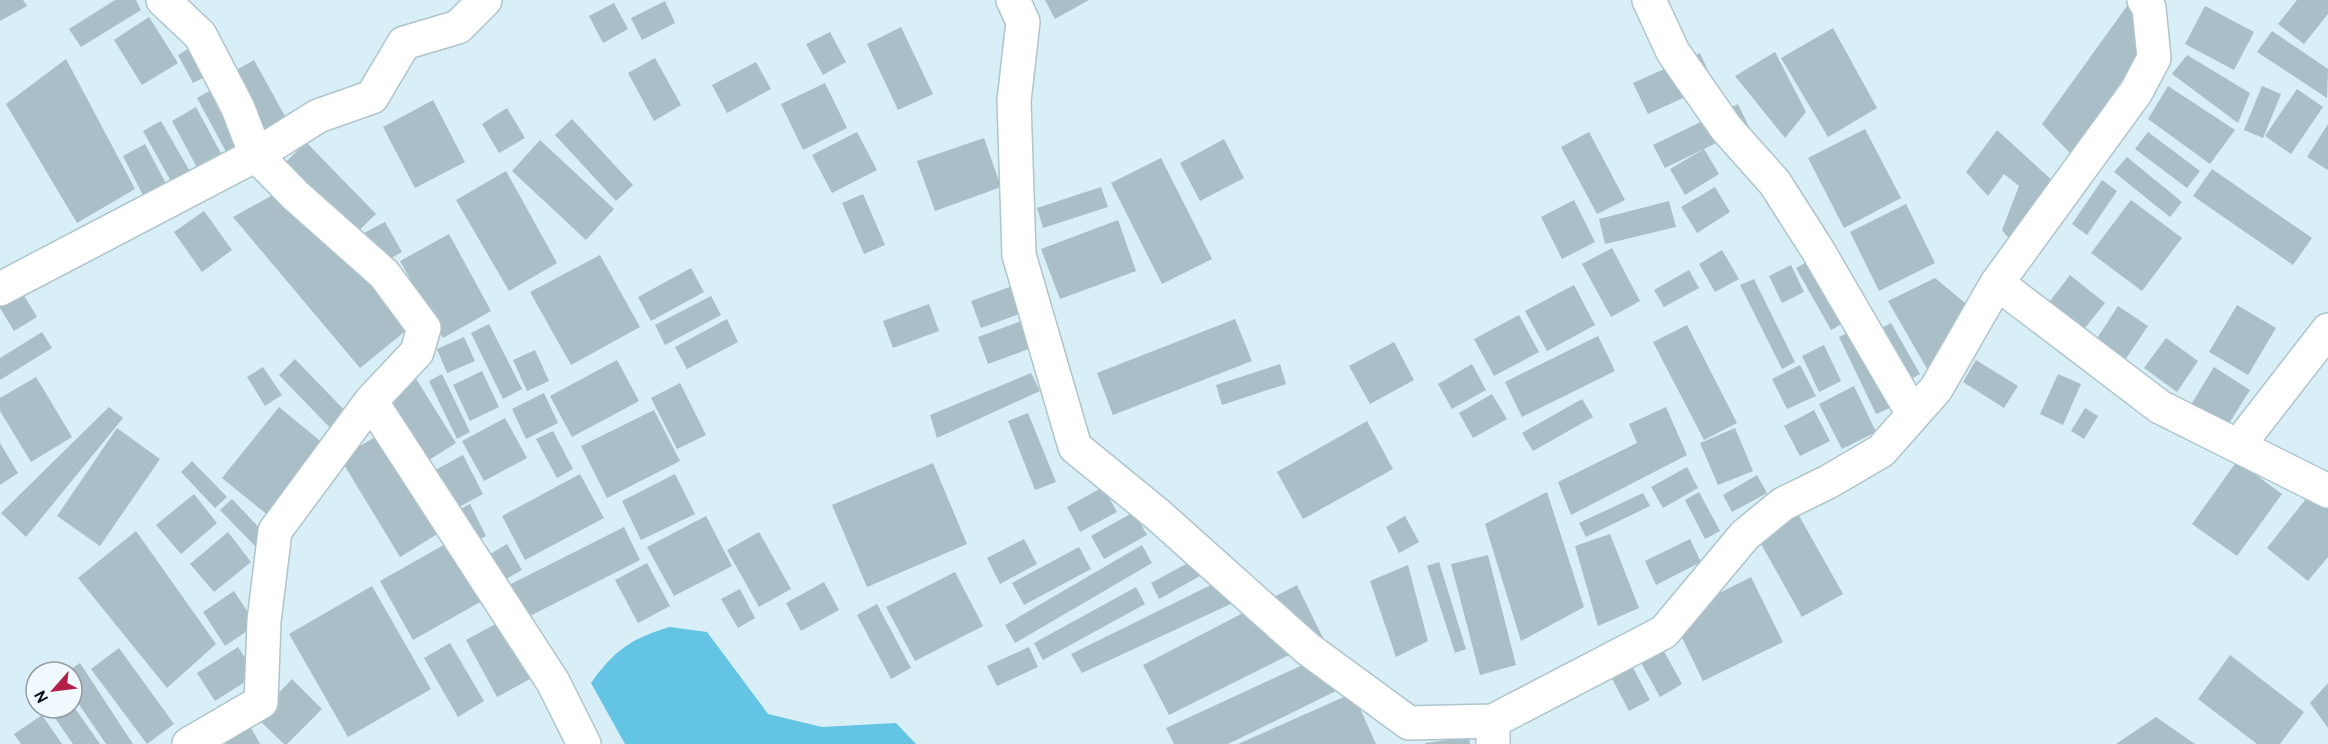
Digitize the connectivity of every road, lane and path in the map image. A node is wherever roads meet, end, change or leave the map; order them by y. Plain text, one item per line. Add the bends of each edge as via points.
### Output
1 (163, 0) edge
2 (485, 0) edge
3 (1013, 0) edge
4 (1648, 0) edge
5 (2144, 0) edge
6 (256, 155) junction
7 (1997, 283) junction
8 (0, 289) edge
9 (2328, 330) edge
10 (371, 401) junction
11 (1913, 414) junction
12 (2238, 446) junction
13 (2328, 491) edge
14 (1493, 733) edge
15 (189, 744) edge
16 (584, 744) edge

1 - 6 street via 200,35 238,108
2 - 6 street via 458,27 404,43 372,97 318,116
3 - 14 street via 1023,22 1014,101 1019,255 1075,447 1157,514 1308,650 1409,723
4 - 11 street via 1673,52 1726,128 1775,183
5 - 7 street via 2149,8 2154,58 2136,92
6 - 8 street
6 - 10 street via 384,274 424,328 417,352
7 - 11 street via 1936,388
7 - 12 street via 2160,407
9 - 12 street
10 - 15 street via 275,531 264,621 261,702
10 - 16 street via 553,682
11 - 14 street via 1881,451 1782,504 1745,535 1664,632
12 - 13 street

